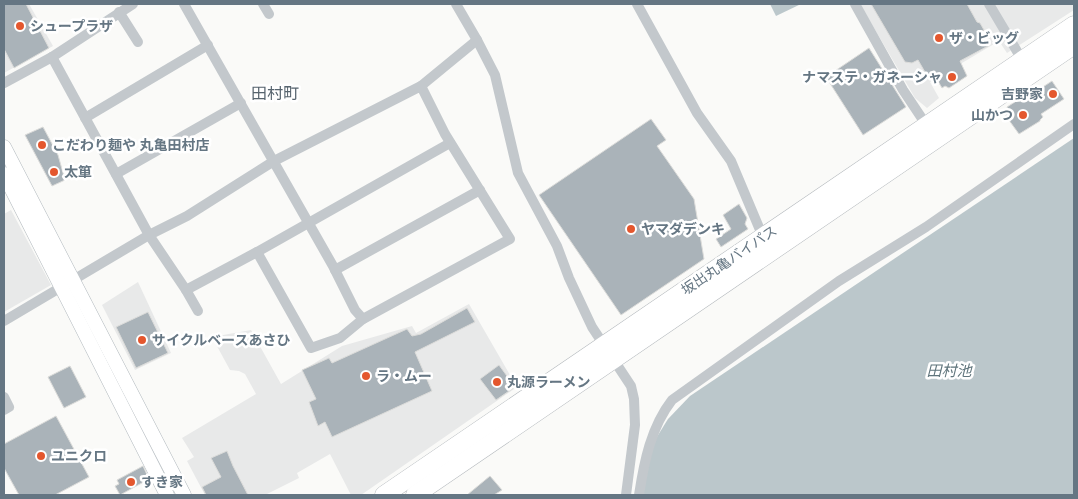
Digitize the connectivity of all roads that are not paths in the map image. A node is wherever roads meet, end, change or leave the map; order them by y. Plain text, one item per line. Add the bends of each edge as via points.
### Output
1 (133, 4) edge
2 (184, 4) edge
3 (263, 4) edge
4 (456, 4) edge
5 (637, 4) edge
6 (855, 4) edge
7 (989, 4) edge
8 (119, 12) junction
9 (269, 14) dead end
10 (1074, 25) edge
11 (477, 40) junction
12 (138, 42) dead end
13 (208, 44) junction
14 (1074, 45) edge
15 (52, 58) junction
16 (1027, 68) junction
17 (4, 83) edge
18 (421, 86) junction
19 (241, 103) junction
20 (85, 118) junction
21 (1074, 124) edge
22 (927, 126) junction
23 (450, 143) junction
24 (4, 147) edge
25 (274, 161) junction
26 (4, 174) edge
27 (116, 174) junction
28 (480, 190) junction
29 (308, 223) junction
30 (149, 234) junction
31 (763, 236) junction
32 (257, 252) junction
33 (335, 270) junction
34 (66, 283) junction
35 (186, 290) junction
36 (198, 311) dead end
37 (363, 320) junction
38 (4, 321) edge
39 (603, 346) junction
40 (615, 360) junction
41 (4, 397) edge
42 (4, 410) edge
43 (167, 495) edge
44 (184, 495) edge
45 (384, 495) edge
46 (415, 495) edge
47 (626, 495) edge
48 (639, 495) edge

1 - 8 street
2 - 13 street
3 - 9 street
4 - 11 street
5 - 31 street via 697,113 731,161
6 - 22 street
7 - 16 street
8 - 12 street
8 - 15 street
10 - 16 highway, 坂出丸亀バイパス
11 - 18 street
11 - 39 street via 495,75 518,173 557,246 579,301
13 - 19 street
13 - 20 street
14 - 16 highway, 坂出丸亀バイパス
15 - 17 street
15 - 20 street
16 - 22 highway, 坂出丸亀バイパス
16 - 40 highway, 坂出丸亀バイパス
18 - 23 street
18 - 25 street
19 - 25 street
19 - 27 street
20 - 27 street
21 - 48 street via 926,227 839,281 672,400 661,414 652,437
22 - 31 highway, 坂出丸亀バイパス
23 - 28 street
23 - 29 street
24 - 34 street
25 - 29 street
25 - 30 street via 187,216
26 - 34 street
27 - 30 street
28 - 33 street
28 - 37 street via 510,238
29 - 32 street
29 - 33 street
30 - 34 street
30 - 35 street
31 - 39 highway, 坂出丸亀バイパス
32 - 35 street
32 - 37 street via 311,348 340,338
33 - 37 street
34 - 38 street
34 - 43 street
34 - 44 street
35 - 36 street
39 - 40 street
39 - 45 highway, 坂出丸亀バイパス
40 - 46 highway, 坂出丸亀バイパス
40 - 47 street via 631,386 635,412
41 - 42 street via 9,407

